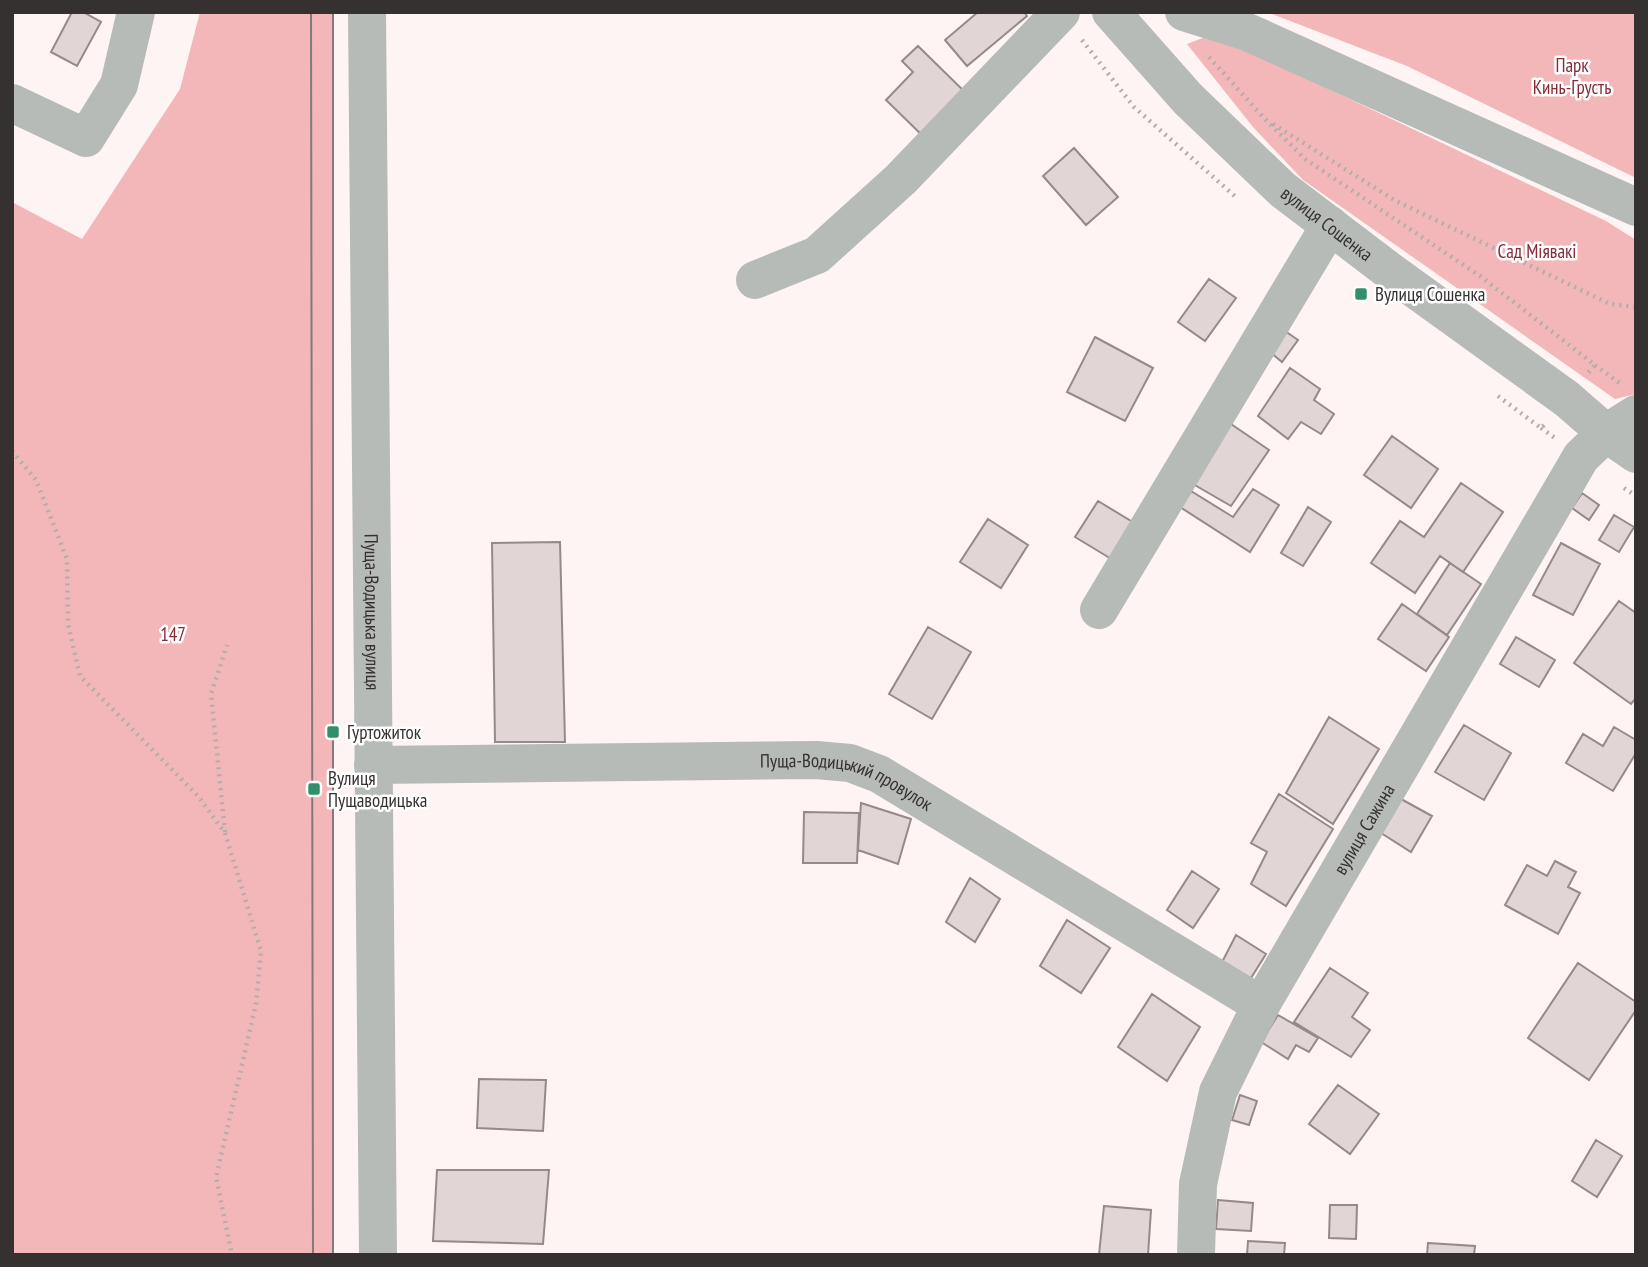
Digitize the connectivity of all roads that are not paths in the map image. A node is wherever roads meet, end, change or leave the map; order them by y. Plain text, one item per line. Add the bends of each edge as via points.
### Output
1 (136, 12) edge
2 (367, 12) edge
3 (1061, 12) edge
4 (1111, 12) edge
5 (1184, 12) edge
6 (12, 103) edge
7 (1636, 207) edge
8 (1330, 225) junction
9 (755, 280) dead end
10 (1626, 422) edge
11 (1099, 610) dead end
12 (373, 765) junction
13 (1261, 1005) junction
14 (377, 1255) edge
15 (1196, 1255) edge

1 - 6 street via 119,85 86,138
2 - 12 street, Пуща-Водицька вулиця
3 - 9 street via 901,180 817,255
4 - 8 street, вулиця Сошенка via 1188,99 1283,190
5 - 7 street via 1245,31
8 - 10 street, вулиця Сошенка via 1567,399
8 - 11 street
10 - 13 street, вулиця Сажина via 1581,457
12 - 13 street, Пуща-Водицький провулок via 849,763 879,774
12 - 14 street, Пуща-Водицька вулиця
13 - 15 street, вулиця Сажина via 1218,1092 1198,1184

